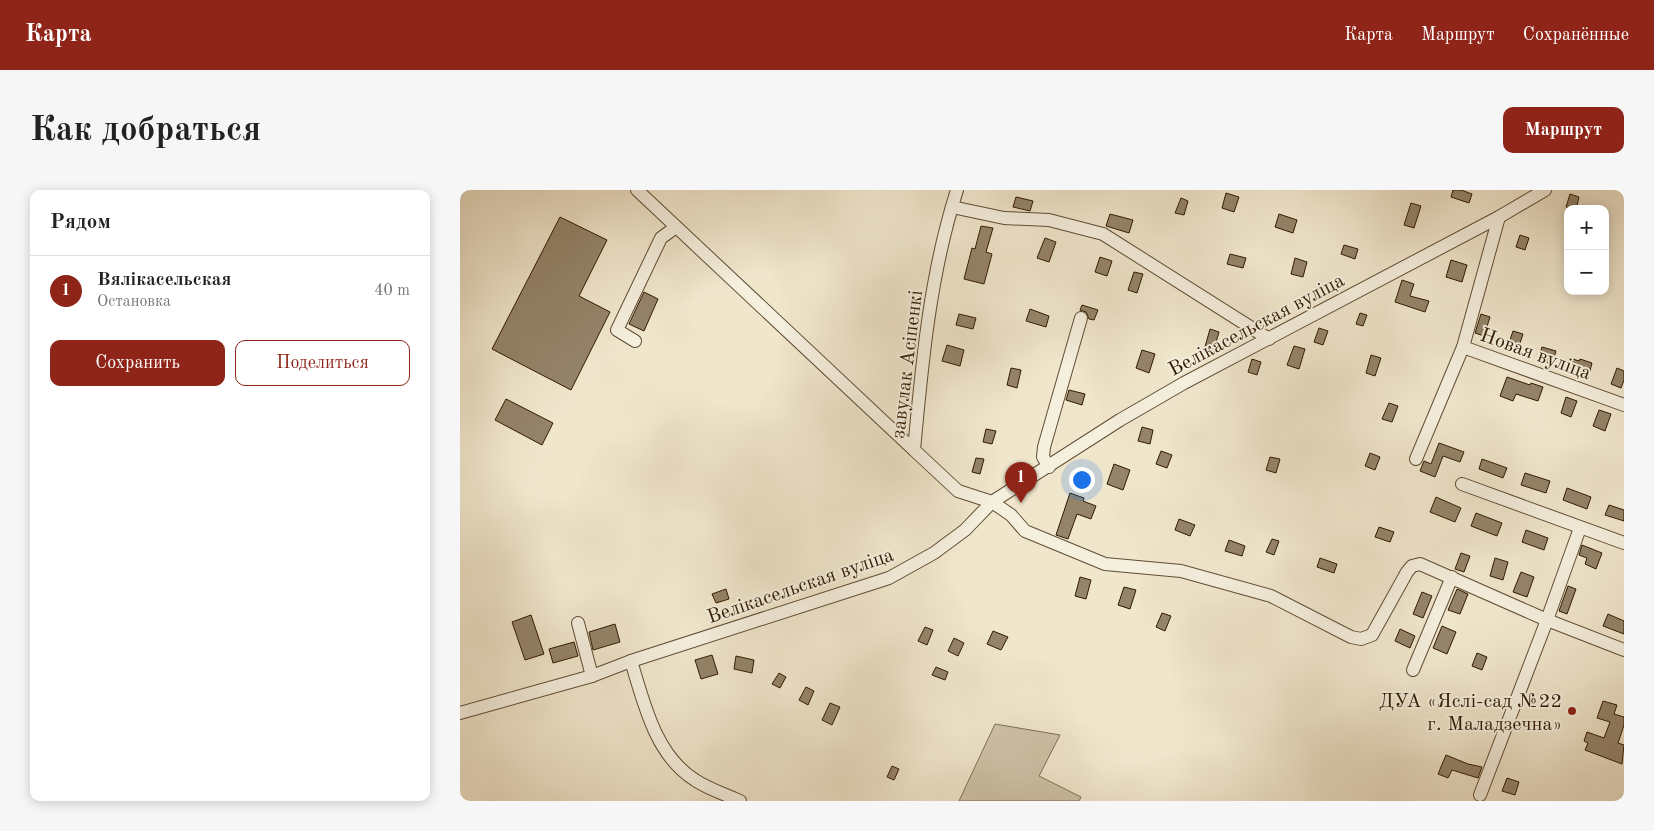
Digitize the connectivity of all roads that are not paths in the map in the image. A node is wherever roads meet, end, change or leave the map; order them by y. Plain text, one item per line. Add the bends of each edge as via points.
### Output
1 (637, 190) edge
2 (957, 190) edge
3 (1545, 190) edge
4 (952, 207) junction
5 (1499, 218) junction
6 (676, 227) junction
7 (1080, 318) dead end
8 (1268, 339) junction
9 (635, 341) dead end
10 (1463, 347) junction
11 (1624, 405) edge
12 (914, 450) junction
13 (1416, 459) dead end
14 (1049, 467) junction
15 (1462, 484) dead end
16 (992, 502) junction
17 (1580, 528) junction
18 (1624, 544) edge
19 (1452, 577) junction
20 (1547, 620) junction
21 (578, 623) dead end
22 (1624, 650) edge
23 (631, 662) junction
24 (1413, 670) dead end
25 (592, 676) junction
26 (460, 713) edge
27 (1480, 795) dead end
28 (740, 801) edge

1 - 6 street
2 - 4 street, завулак Асіпенкі
3 - 5 street, Велікасельская вуліца
4 - 8 street via 1004,218 1049,220 1103,234
4 - 12 street, завулак Асіпенкі via 923,355
5 - 8 street, Велікасельская вуліца
5 - 10 street, Новая вуліца
6 - 9 street via 661,238 617,330
6 - 12 street
7 - 14 street via 1044,447 1043,457
8 - 14 street, Велікасельская вуліца via 1120,420
10 - 11 street, Новая вуліца
10 - 13 street, Новая вуліца
12 - 16 street, завулак Асіпенкі via 958,491
14 - 16 street, Велікасельская вуліца
15 - 17 street
16 - 19 street via 1011,515 1025,531 1105,564 1181,571 1270,596 1361,639 1372,635 1412,566 1420,564
16 - 23 street, Велікасельская вуліца via 965,530 934,553 889,578
17 - 18 street
17 - 20 street
19 - 20 street
19 - 24 street
20 - 22 street
20 - 27 street
21 - 25 street
23 - 25 street, Велікасельская вуліца
23 - 28 street via 658,739 674,763 694,780
25 - 26 street, Велікасельская вуліца

